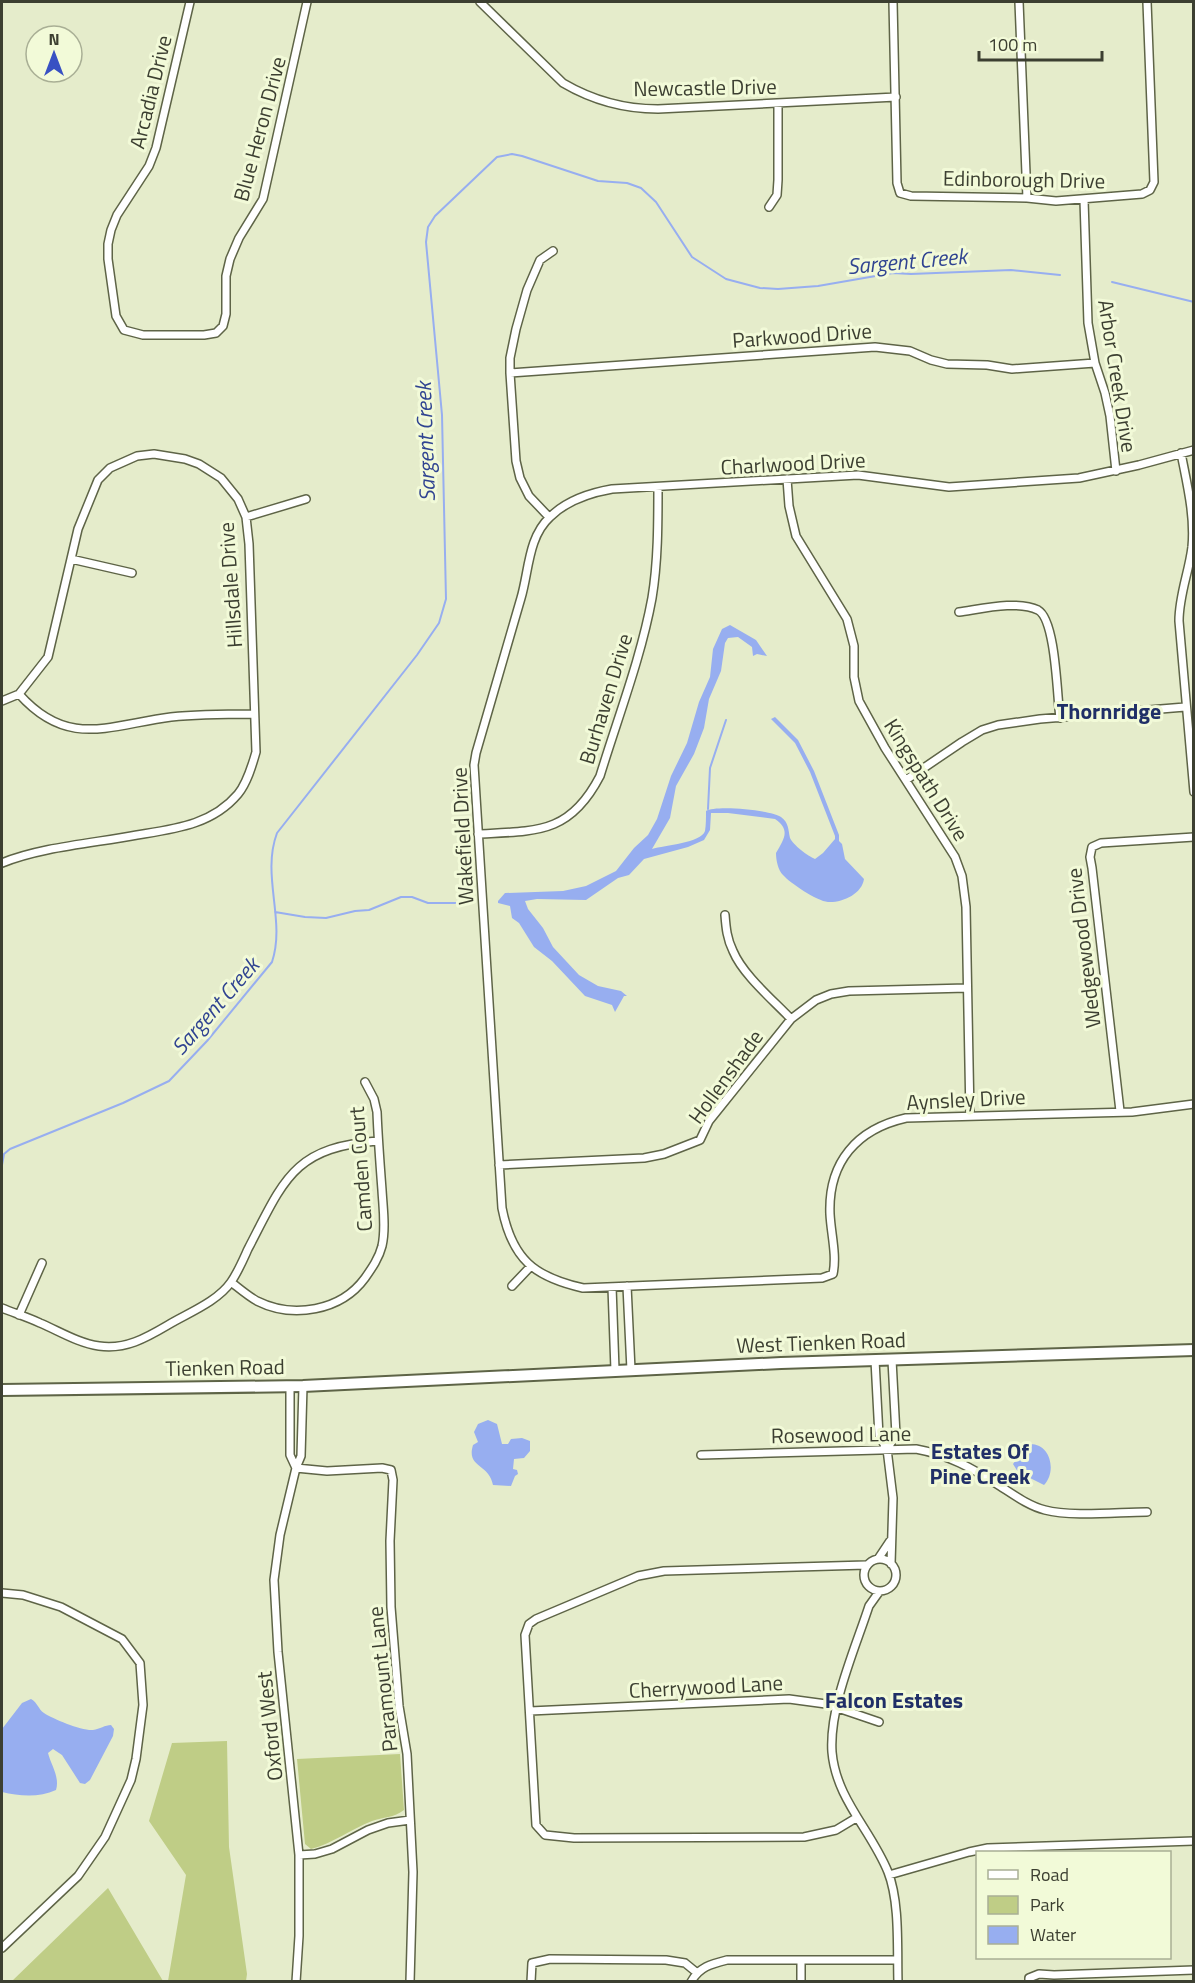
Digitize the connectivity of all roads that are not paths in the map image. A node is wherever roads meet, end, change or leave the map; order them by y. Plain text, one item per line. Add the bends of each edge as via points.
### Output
1 (190, 2) edge
2 (307, 2) edge
3 (480, 2) edge
4 (893, 2) edge
5 (1019, 2) edge
6 (1146, 2) edge
7 (896, 97) junction
8 (778, 104) junction
9 (1027, 198) junction
10 (1084, 200) junction
11 (769, 207) dead end
12 (553, 251) dead end
13 (220, 329) joint
14 (1095, 363) junction
15 (510, 373) junction
16 (1194, 450) edge
17 (1181, 453) junction
18 (1116, 471) junction
19 (787, 479) junction
20 (658, 487) junction
21 (306, 499) dead end
22 (246, 517) junction
23 (549, 518) junction
24 (71, 559) junction
25 (132, 573) dead end
26 (959, 612) dead end
27 (19, 694) junction
28 (2, 701) edge
29 (1185, 707) junction
30 (254, 714) junction
31 (1059, 718) junction
32 (906, 780) junction
33 (1194, 792) edge
34 (478, 834) junction
35 (1194, 837) edge
36 (2, 863) edge
37 (725, 915) dead end
38 (967, 988) junction
39 (791, 1019) junction
40 (365, 1082) dead end
41 (1194, 1104) edge
42 (1120, 1112) junction
43 (970, 1116) junction
44 (378, 1141) junction
45 (500, 1165) junction
46 (42, 1263) dead end
47 (531, 1266) junction
48 (231, 1282) junction
49 (512, 1286) dead end
50 (627, 1286) junction
51 (612, 1287) junction
52 (2, 1308) edge
53 (19, 1315) junction
54 (1194, 1350) edge
55 (875, 1360) junction
56 (892, 1360) junction
57 (615, 1370) junction
58 (631, 1370) junction
59 (449, 1379) joint
60 (290, 1386) junction
61 (303, 1386) junction
62 (2, 1390) edge
63 (887, 1449) junction
64 (701, 1455) dead end
65 (296, 1468) junction
66 (1148, 1512) dead end
67 (890, 1541) junction
68 (878, 1559) junction
69 (891, 1563) junction
70 (866, 1565) junction
71 (852, 1566) junction
72 (863, 1576) junction
73 (868, 1587) junction
74 (879, 1592) junction
75 (2, 1593) edge
76 (869, 1606) junction
77 (836, 1708) junction
78 (530, 1711) junction
79 (879, 1722) dead end
80 (856, 1818) junction
81 (410, 1820) junction
82 (1194, 1841) edge
83 (299, 1855) junction
84 (889, 1875) junction
85 (2, 1948) edge
86 (801, 1960) junction
87 (897, 1960) junction
88 (1194, 1970) edge
89 (696, 1972) junction
90 (296, 1982) edge
91 (410, 1982) edge
92 (531, 1982) edge
93 (691, 1982) edge
94 (801, 1982) edge
95 (898, 1982) edge
96 (1029, 1982) edge

1 - 13 street, Arcadia Drive via 156,148 149,166 117,215 108,244 108,259 116,316 124,330 204,335
2 - 13 street, Blue Heron Drive via 269,178 263,199 230,259 226,314
3 - 8 street, Newcastle Drive via 563,83 593,97 646,109
4 - 7 street, Edinborough Drive
5 - 9 street
6 - 10 street, Edinborough Drive via 1154,182 1142,194
7 - 8 street, Newcastle Drive
7 - 9 street, Edinborough Drive via 900,193
8 - 11 street via 777,195
9 - 10 street, Edinborough Drive
10 - 14 street, Arbor Creek Drive via 1088,323
12 - 15 street via 540,260 527,290 510,358
14 - 15 street, Parkwood Drive via 1012,369 947,364 910,351 875,347
14 - 18 street, Arbor Creek Drive via 1110,416
15 - 23 street via 519,478
16 - 17 street
17 - 18 street, Arbor Creek Drive
17 - 29 street via 1193,527 1188,573 1179,607
18 - 19 street, Charlwood Drive via 1079,478 949,487 858,475
19 - 20 street, Charlwood Drive
19 - 32 street, Kingspath Drive via 796,536 847,619 864,714
20 - 23 street, Charlwood Drive via 590,493
20 - 34 street, Burhaven Drive via 652,595 646,627 600,776 590,796 578,810 544,829
21 - 22 street
22 - 24 street, Hillsdale Drive via 230,489 199,464 154,454 137,456 110,468 98,480 78,529
22 - 30 street, Hillsdale Drive
23 - 34 street, Wakefield Drive via 528,561 523,592 476,753
24 - 25 street
24 - 27 street, Hillsdale Drive via 48,657
26 - 31 street via 1020,606 1037,609 1044,615 1051,631
27 - 28 street, Hillsdale Drive
27 - 30 street via 57,724 95,730 173,717
29 - 31 street
29 - 33 street
30 - 36 street, Hillsdale Drive via 256,752 252,767 239,793 216,813 189,825
31 - 32 street via 981,730
32 - 38 street, Kingspath Drive via 955,857 962,876
34 - 45 street, Wakefield Drive
35 - 42 street, Wedgewood Drive via 1101,843 1092,847 1090,857
37 - 39 street via 734,954
38 - 39 street, Hollenshade via 831,994
38 - 43 street, Kingspath Drive
39 - 45 street, Hollenshade via 709,1120 700,1140 644,1158
40 - 44 street, Camden Court via 377,1112
41 - 42 street, Aynsley Drive
42 - 43 street, Aynsley Drive
43 - 50 street, Aynsley Drive via 886,1122 851,1146 831,1189 833,1274 822,1278
44 - 48 street via 335,1147 294,1170 274,1199
44 - 48 street, Camden Court via 384,1231 378,1257 360,1284 333,1304 305,1311 259,1302
45 - 47 street, Wakefield Drive via 505,1225 512,1242
46 - 53 street
47 - 49 street
47 - 51 street, Aynsley Drive via 557,1282 583,1288
48 - 53 street via 206,1303 144,1339 119,1346 93,1345
50 - 51 street, Aynsley Drive
50 - 58 street
51 - 57 street
52 - 53 street
54 - 56 street, West Tienken Road
55 - 56 street, West Tienken Road
55 - 58 street, West Tienken Road
55 - 63 street via 879,1436
56 - 63 street via 896,1435
57 - 58 street, West Tienken Road
57 - 59 street, West Tienken Road
59 - 61 street, Tienken Road
60 - 61 street, Tienken Road
60 - 62 street, Tienken Road
60 - 65 street, Oxford West via 290,1455
61 - 65 street, Oxford West via 301,1456
63 - 64 street, Rosewood Lane
63 - 66 street, Rosewood Lane via 942,1454 1044,1510
63 - 67 street via 893,1498
65 - 81 street, Paramount Lane via 327,1472 392,1470 391,1607
65 - 83 street, Oxford West via 276,1552 274,1580
67 - 68 street
67 - 69 street
68 - 69 street
68 - 70 street
69 - 74 street via 896,1579 890,1588
70 - 71 street
70 - 72 street
71 - 72 street
71 - 78 street via 664,1571 638,1576 529,1624 525,1635
72 - 73 street
73 - 74 street
73 - 76 street
74 - 76 street
75 - 85 street via 61,1607 122,1639 140,1663 142,1705 131,1780 110,1828 78,1876
76 - 77 street
77 - 78 street, Cherrywood Lane via 789,1699
77 - 79 street, Cherrywood Lane
77 - 80 street via 833,1763 841,1790
78 - 80 street via 536,1825 545,1835 804,1837 836,1830
80 - 84 street
81 - 83 street via 368,1830 332,1850
81 - 91 street, Paramount Lane
82 - 84 street via 988,1848
83 - 90 street, Oxford West
84 - 87 street via 895,1906
86 - 87 street
86 - 89 street via 727,1960
86 - 94 street
87 - 95 street
88 - 96 street via 1039,1974 1029,1978
89 - 92 street via 685,1963 666,1960 550,1959 532,1963
89 - 93 street

